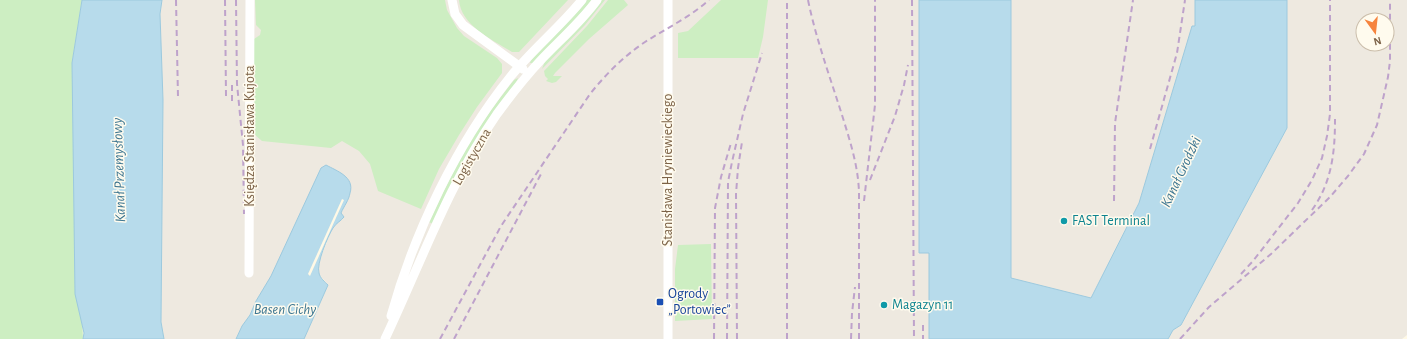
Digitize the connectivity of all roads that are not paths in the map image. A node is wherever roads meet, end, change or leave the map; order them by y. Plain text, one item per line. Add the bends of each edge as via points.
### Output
1 (250, 0) edge
2 (452, 0) edge
3 (582, 0) edge
4 (597, 0) edge
5 (668, 0) edge
6 (519, 67) junction
7 (529, 74) junction
8 (249, 273) dead end
9 (384, 339) edge
10 (668, 339) edge

1 - 8 street, Księdza Stanisława Kujota
2 - 6 street via 455,14 463,25
3 - 6 street, Logistyczna
4 - 7 street, Logistyczna
5 - 10 street, Stanisława Hryniewieckiego
6 - 7 street
6 - 9 street, Logistyczna via 469,136 442,185 408,260
7 - 9 street, Logistyczna via 496,115 465,167

